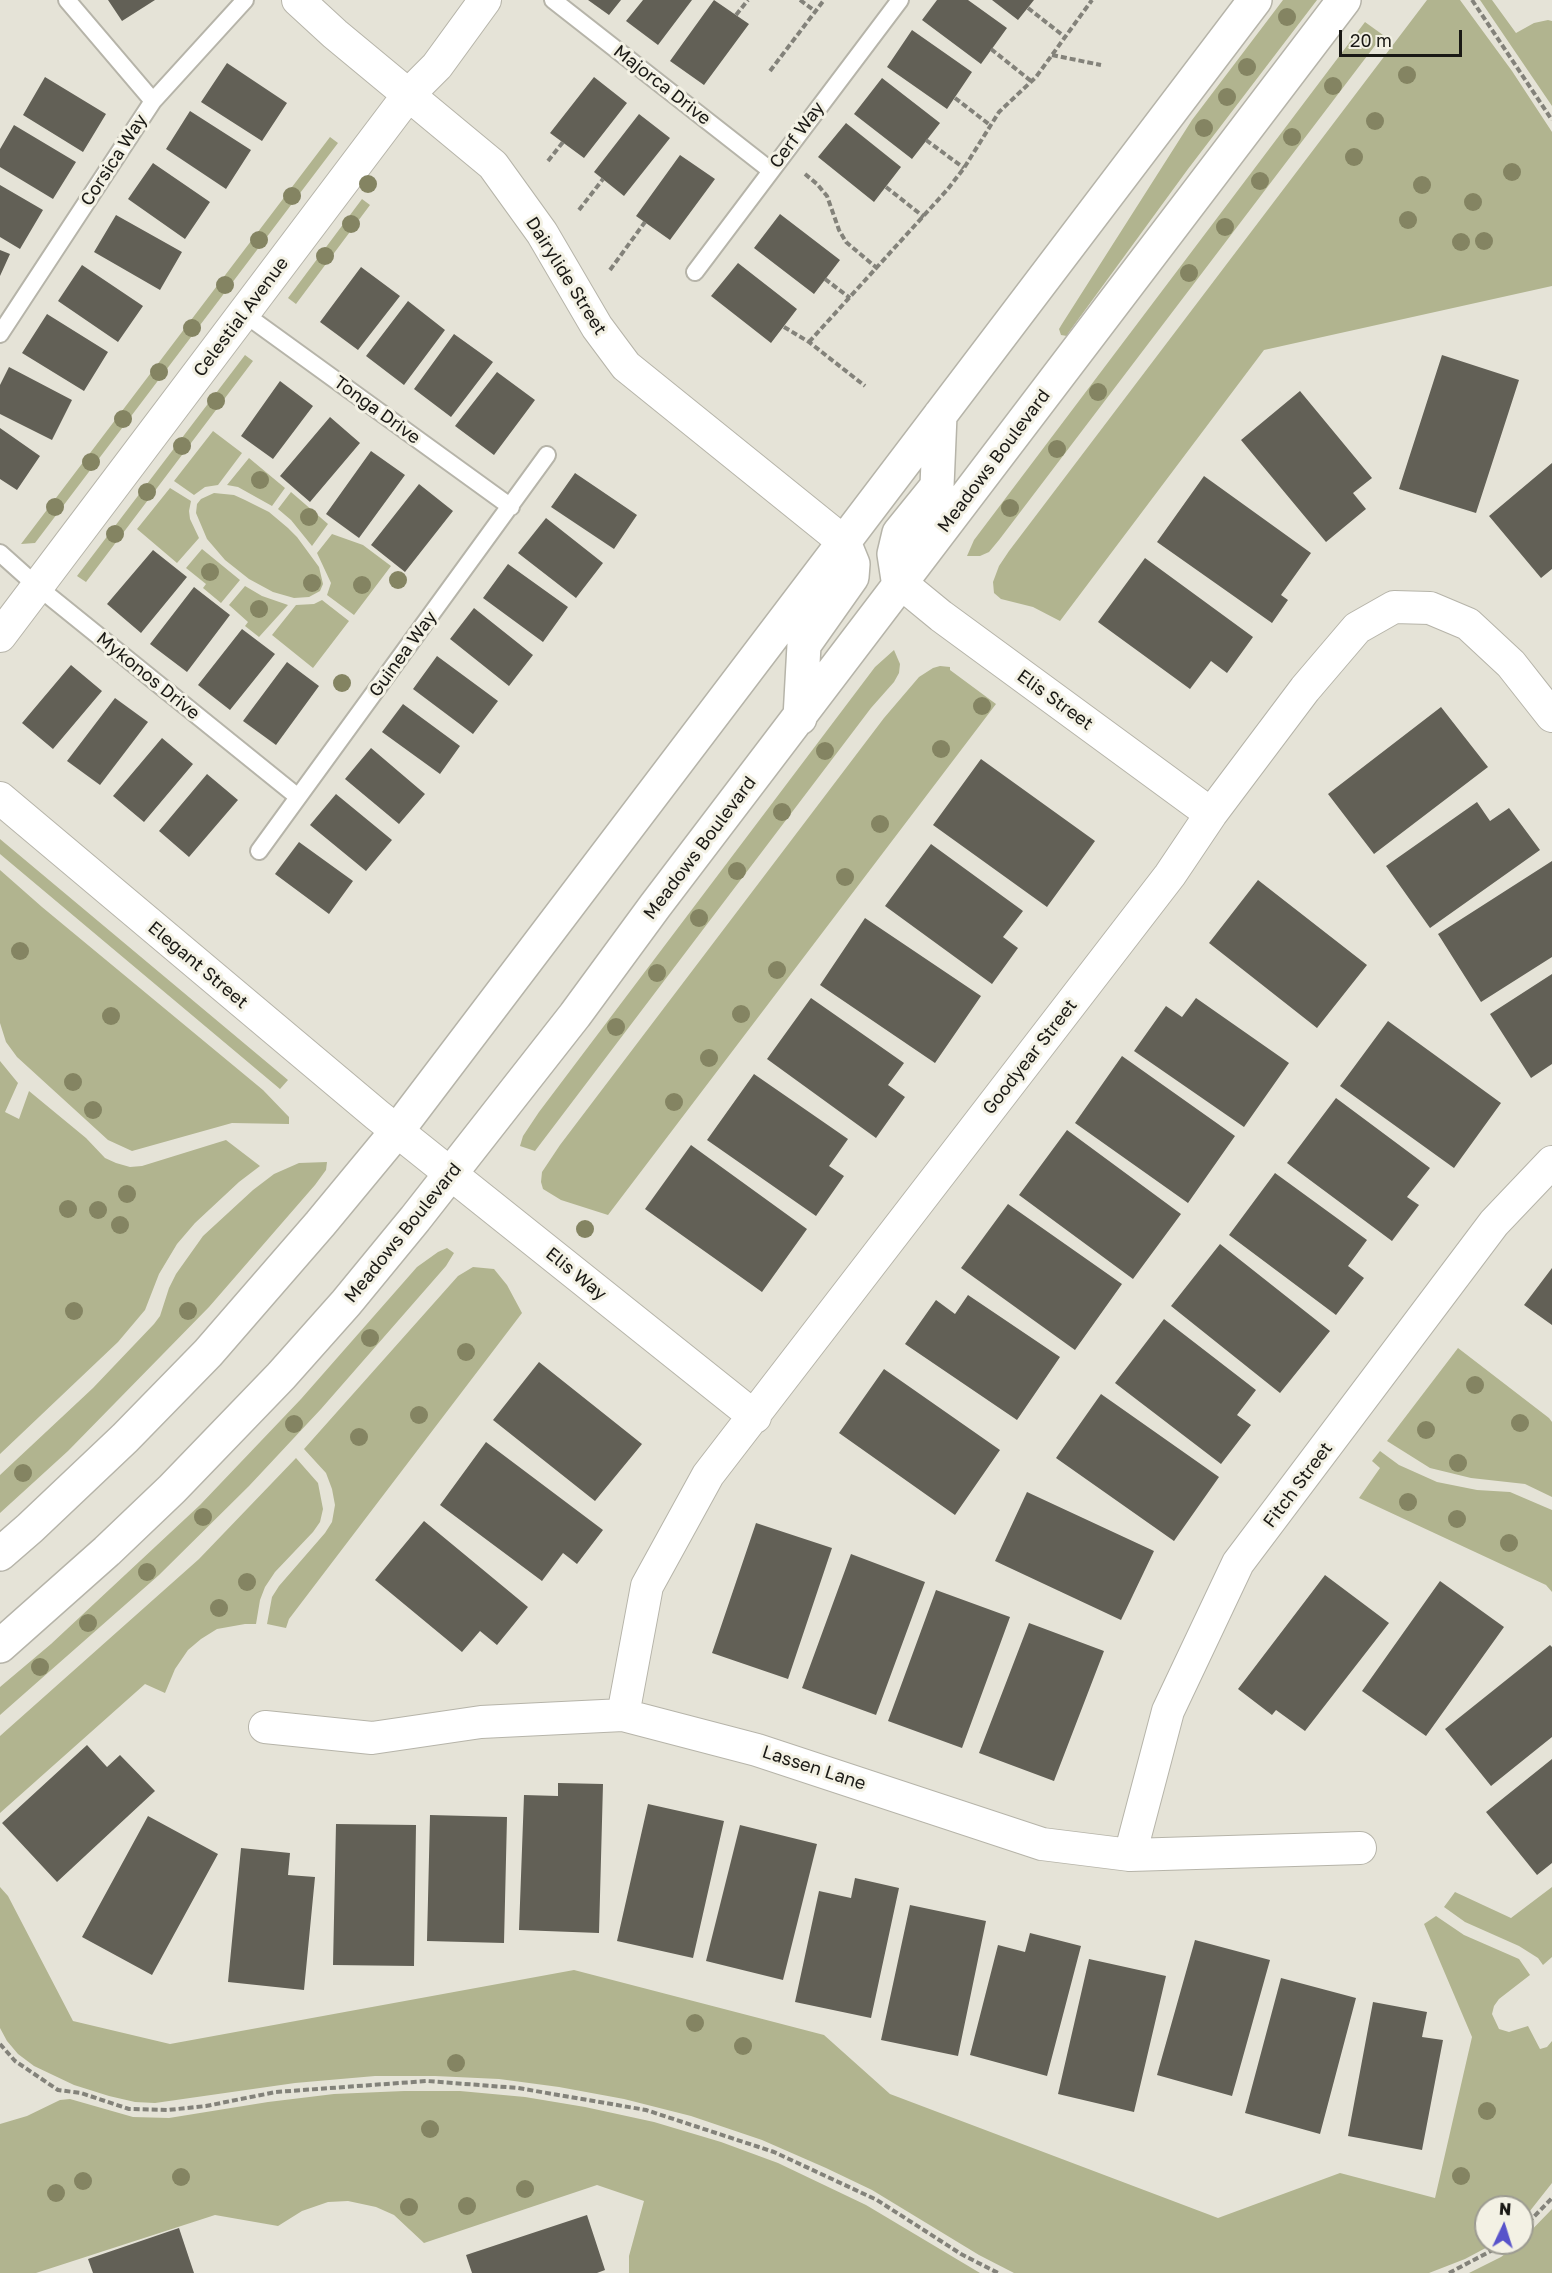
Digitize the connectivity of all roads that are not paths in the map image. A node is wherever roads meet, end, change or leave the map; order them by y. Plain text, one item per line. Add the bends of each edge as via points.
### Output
1 (67, 0) edge
2 (245, 0) edge
3 (298, 0) edge
4 (484, 0) edge
5 (553, 0) edge
6 (900, 0) edge
7 (1255, 0) edge
8 (1344, 0) edge
9 (409, 94) junction
10 (153, 101) junction
11 (770, 170) junction
12 (695, 272) dead end
13 (243, 314) junction
14 (0, 334) edge
15 (940, 415) junction
16 (548, 455) dead end
17 (511, 507) junction
18 (844, 542) junction
19 (0, 553) edge
20 (902, 584) junction
21 (38, 587) junction
22 (0, 636) edge
23 (1552, 717) edge
24 (800, 718) junction
25 (298, 797) junction
26 (0, 798) edge
27 (1211, 814) junction
28 (259, 851) dead end
29 (397, 1131) junction
30 (1552, 1162) edge
31 (451, 1175) junction
32 (755, 1417) junction
33 (0, 1554) edge
34 (0, 1646) edge
35 (623, 1715) junction
36 (265, 1727) dead end
37 (1360, 1848) dead end
38 (1130, 1855) junction

1 - 10 lane
2 - 10 lane, Corsica Way
3 - 9 street, Dairylide Street
4 - 9 street, Celestial Avenue via 437,66
5 - 11 lane, Majorca Drive
6 - 11 lane, Cerf Way
7 - 15 main road
8 - 20 main road, Meadows Boulevard
9 - 13 street, Celestial Avenue
9 - 18 street, Dairylide Street via 493,165 626,366
10 - 14 lane, Corsica Way
11 - 12 lane, Cerf Way
13 - 17 lane, Tonga Drive
13 - 21 street, Celestial Avenue
15 - 18 main road
15 - 20 main road via 937,486 899,533 894,555
16 - 17 lane, Guinea Way
17 - 25 lane, Guinea Way
18 - 24 main road via 853,564 852,578 804,645
18 - 29 main road
19 - 21 lane, Mykonos Drive
20 - 24 main road, Meadows Boulevard
20 - 27 street, Elis Street
21 - 22 street, Celestial Avenue
21 - 25 lane, Mykonos Drive
23 - 27 street, Goodyear Street via 1511,664 1468,624 1430,608 1394,607 1357,628
24 - 31 main road, Meadows Boulevard
25 - 28 lane, Guinea Way
26 - 29 street, Elegant Street
27 - 32 street, Goodyear Street via 1170,875
29 - 31 street, Elis Way
29 - 33 main road via 208,1353 125,1438
30 - 38 street, Fitch Street via 1494,1223 1238,1563 1168,1711
31 - 32 street, Elis Way
31 - 34 main road, Meadows Boulevard via 346,1303 172,1489
32 - 35 street, Goodyear Street via 708,1475 646,1587
35 - 36 street, Lassen Lane via 481,1722 372,1738
35 - 38 street, Lassen Lane via 757,1750 1042,1844
37 - 38 street, Lassen Lane

